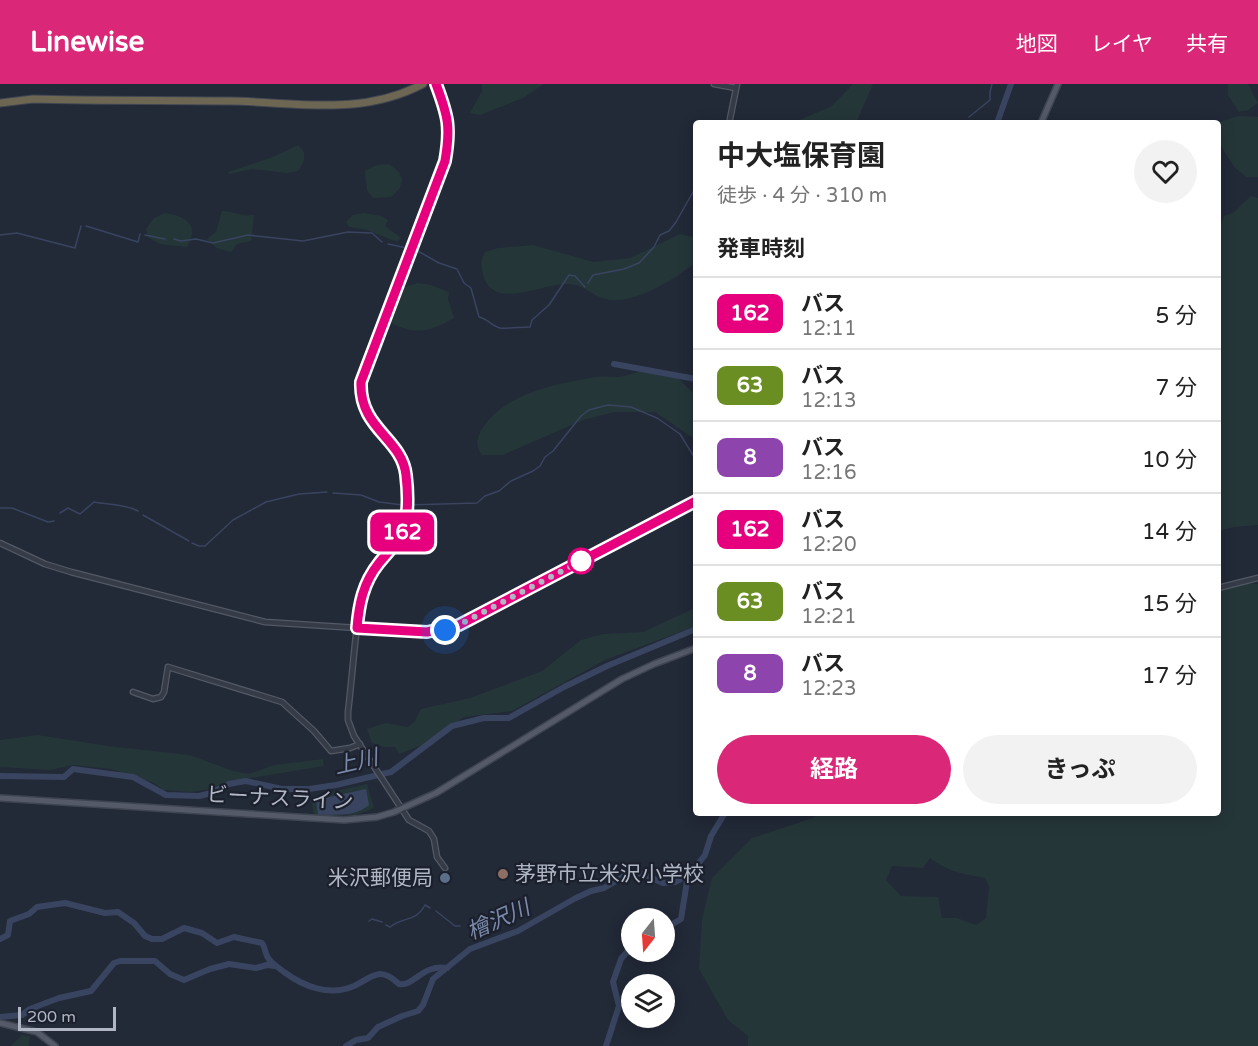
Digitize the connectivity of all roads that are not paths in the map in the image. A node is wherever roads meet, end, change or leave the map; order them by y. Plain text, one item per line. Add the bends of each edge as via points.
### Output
1 (423, 84) edge
2 (436, 84) edge
3 (714, 84) edge
4 (1058, 84) edge
5 (736, 86) edge
6 (0, 103) edge
7 (730, 119) dead end
8 (1042, 120) edge
9 (693, 503) edge
10 (0, 543) edge
11 (1258, 578) edge
12 (1221, 587) edge
13 (357, 628) junction
14 (693, 649) edge
15 (133, 692) dead end
16 (360, 744) junction
17 (0, 798) edge
18 (402, 810) junction
19 (445, 867) dead end
20 (0, 1023) edge
21 (55, 1046) edge

1 - 6 highway via 387,98 331,106 33,99
2 - 13 street via 447,114 445,161 361,382 363,408 404,467 406,515 399,538 363,590
3 - 5 street
4 - 8 main road
5 - 7 street
9 - 13 street via 459,625 427,632
10 - 13 street via 71,572 265,622
11 - 12 street
13 - 16 street via 348,712 350,728
14 - 18 main road, ビーナスライン via 622,679
15 - 16 street via 153,699 161,697 168,667 282,702 331,751
16 - 18 street
17 - 18 main road, ビーナスライン via 320,820 362,819
18 - 19 street via 415,825 429,831
20 - 21 main road via 37,1032

